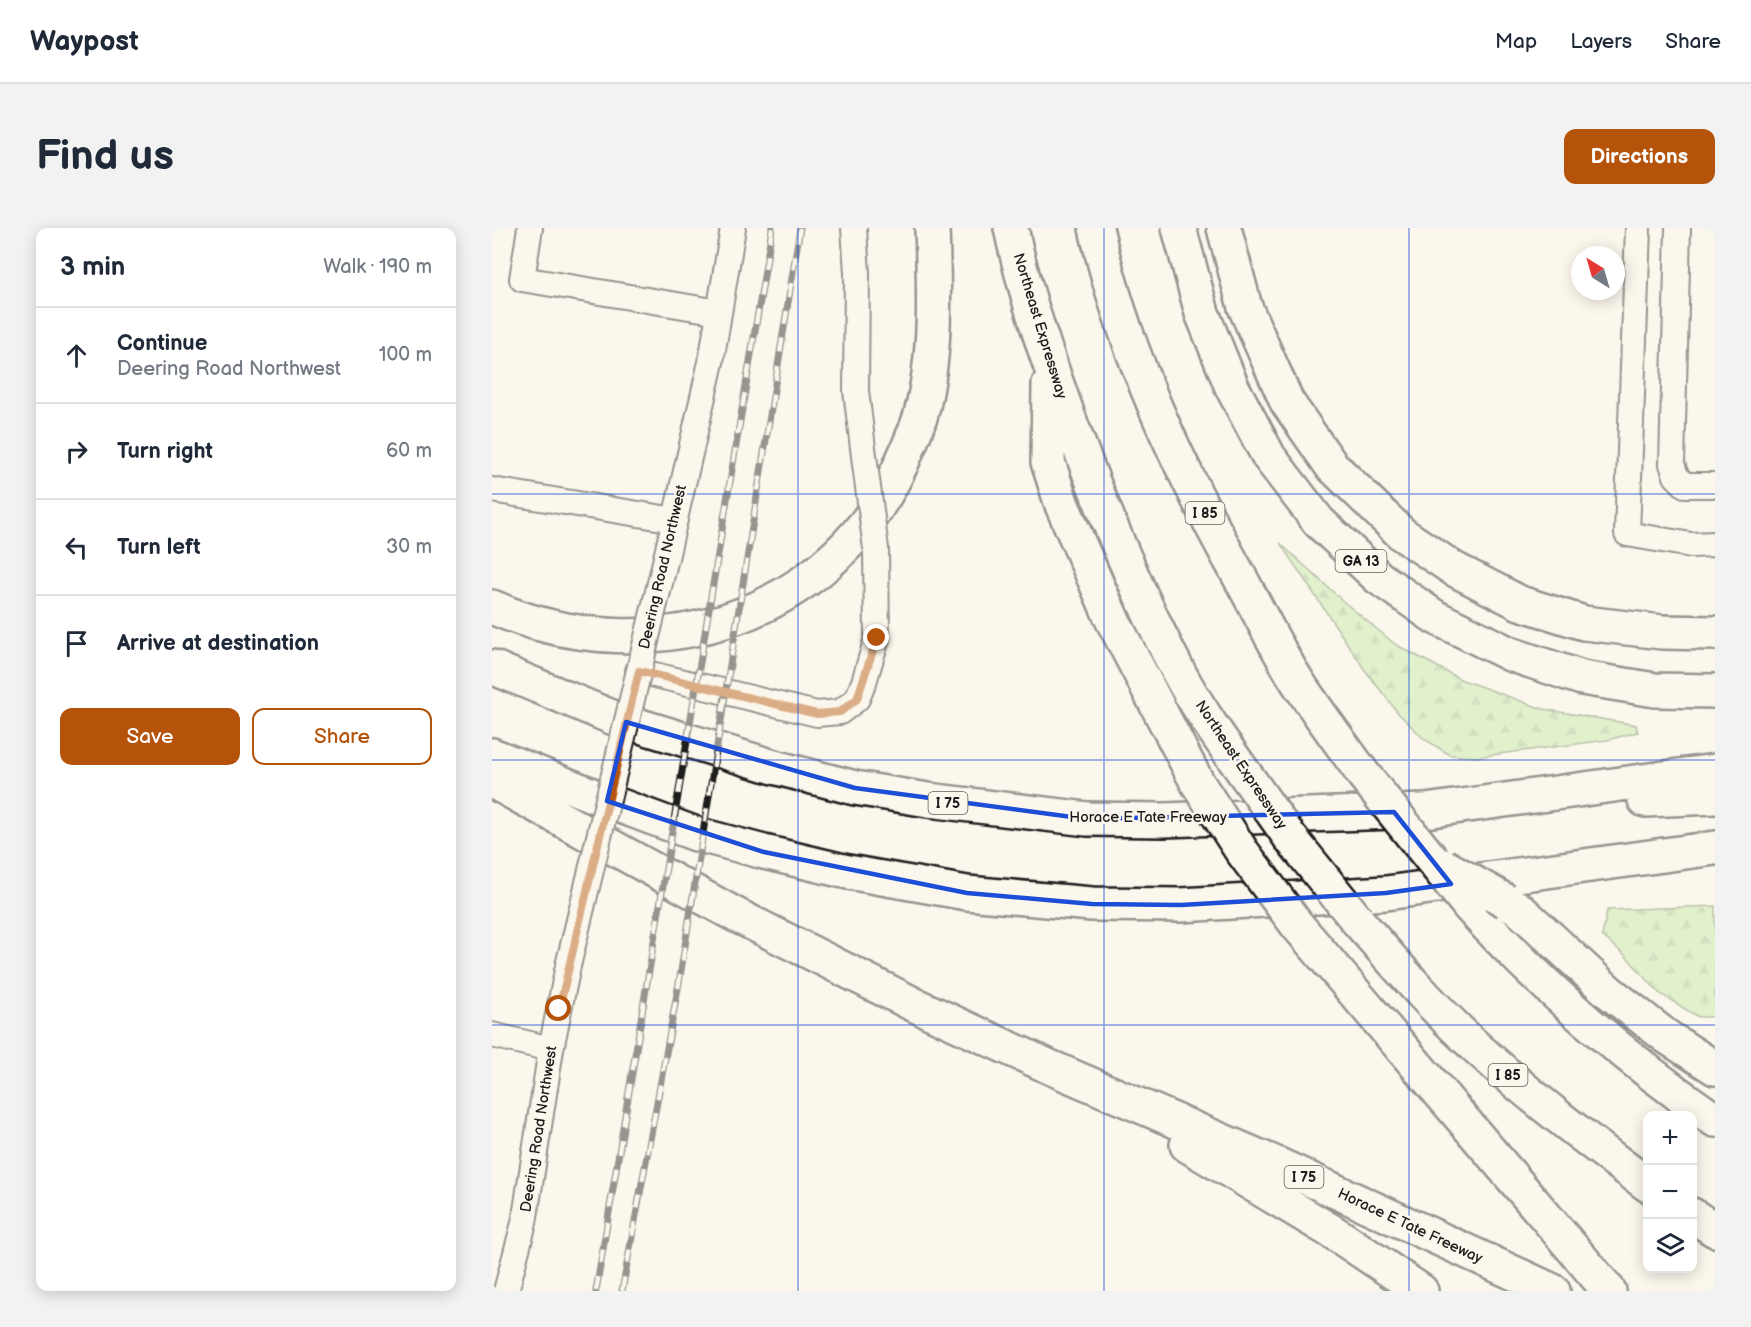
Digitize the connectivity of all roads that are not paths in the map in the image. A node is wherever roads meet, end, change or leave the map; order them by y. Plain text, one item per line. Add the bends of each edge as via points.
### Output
1 (530, 228) edge
2 (733, 228) edge
3 (854, 228) edge
4 (932, 228) edge
5 (1011, 228) edge
6 (1096, 228) edge
7 (1179, 228) edge
8 (1224, 228) edge
9 (1638, 228) edge
10 (1678, 228) edge
11 (719, 312) junction
12 (1050, 364) junction
13 (1715, 485) edge
14 (492, 490) edge
15 (675, 520) junction
16 (1715, 544) edge
17 (492, 607) edge
18 (1715, 633) edge
19 (492, 667) edge
20 (639, 671) junction
21 (1715, 691) edge
22 (492, 755) edge
23 (1715, 771) edge
24 (492, 781) edge
25 (1715, 797) edge
26 (1425, 811) junction
27 (1715, 848) edge
28 (1715, 853) edge
29 (1634, 858) junction
30 (1432, 859) junction
31 (492, 1035) edge
32 (551, 1048) junction
33 (1052, 1068) junction
34 (1715, 1068) edge
35 (1715, 1120) edge
36 (1643, 1182) edge
37 (1697, 1218) edge
38 (1715, 1230) edge
39 (506, 1291) edge
40 (1421, 1291) edge
41 (1553, 1291) edge
42 (1609, 1291) edge

1 - 11 street via 522,279
2 - 11 street, Deering Road Northwest
3 - 20 street, bridge via 856,391 876,549 877,638 857,699 840,712 817,714
4 - 17 highway via 930,364 921,414 899,472 875,512 848,544 813,575 779,598 737,618 692,631 637,637 548,627
5 - 12 highway, Northeast Expressway / I 85
6 - 30 highway, I 85, bridge via 1127,333 1187,479 1297,680 1363,774
7 - 21 highway, GA 13 via 1202,313 1232,387 1269,457 1319,522 1379,578 1435,617 1510,654 1582,678 1655,690
8 - 18 highway, GA 13 via 1245,307 1287,402 1331,465 1402,534 1454,569 1520,603 1584,623 1662,632
9 - 16 street via 1628,534 1680,544
10 - 13 street via 1672,464 1676,477 1685,485
11 - 15 street, Deering Road Northwest
12 - 36 highway, Northeast Expressway / I 85, bridge via 1098,497 1173,661 1218,737 1289,836 1356,920 1485,1056
12 - 42 highway, bridge via 1048,462 1062,505 1112,619 1197,782 1297,925
14 - 15 street
15 - 20 street, Deering Road Northwest, bridge
19 - 26 highway, Horace E Tate Freeway / I 75 via 614,718 696,745 855,788 928,800 1087,819
20 - 32 street, Deering Road Northwest, bridge
22 - 29 highway via 696,834 848,872 989,895 1092,904 1181,905 1386,893
23 - 26 highway, Horace E Tate Freeway / I 75
24 - 33 highway, Horace E Tate Freeway / I 75 via 734,914
25 - 26 highway
27 - 29 highway
28 - 29 highway
30 - 34 highway, bridge via 1519,909 1609,992
30 - 35 highway, I 85, bridge via 1469,906 1542,982 1646,1070
31 - 32 street
32 - 39 street, Deering Road Northwest via 524,1223
33 - 40 highway via 1271,1194
33 - 41 highway, Horace E Tate Freeway / I 75 via 1281,1166
37 - 38 highway

